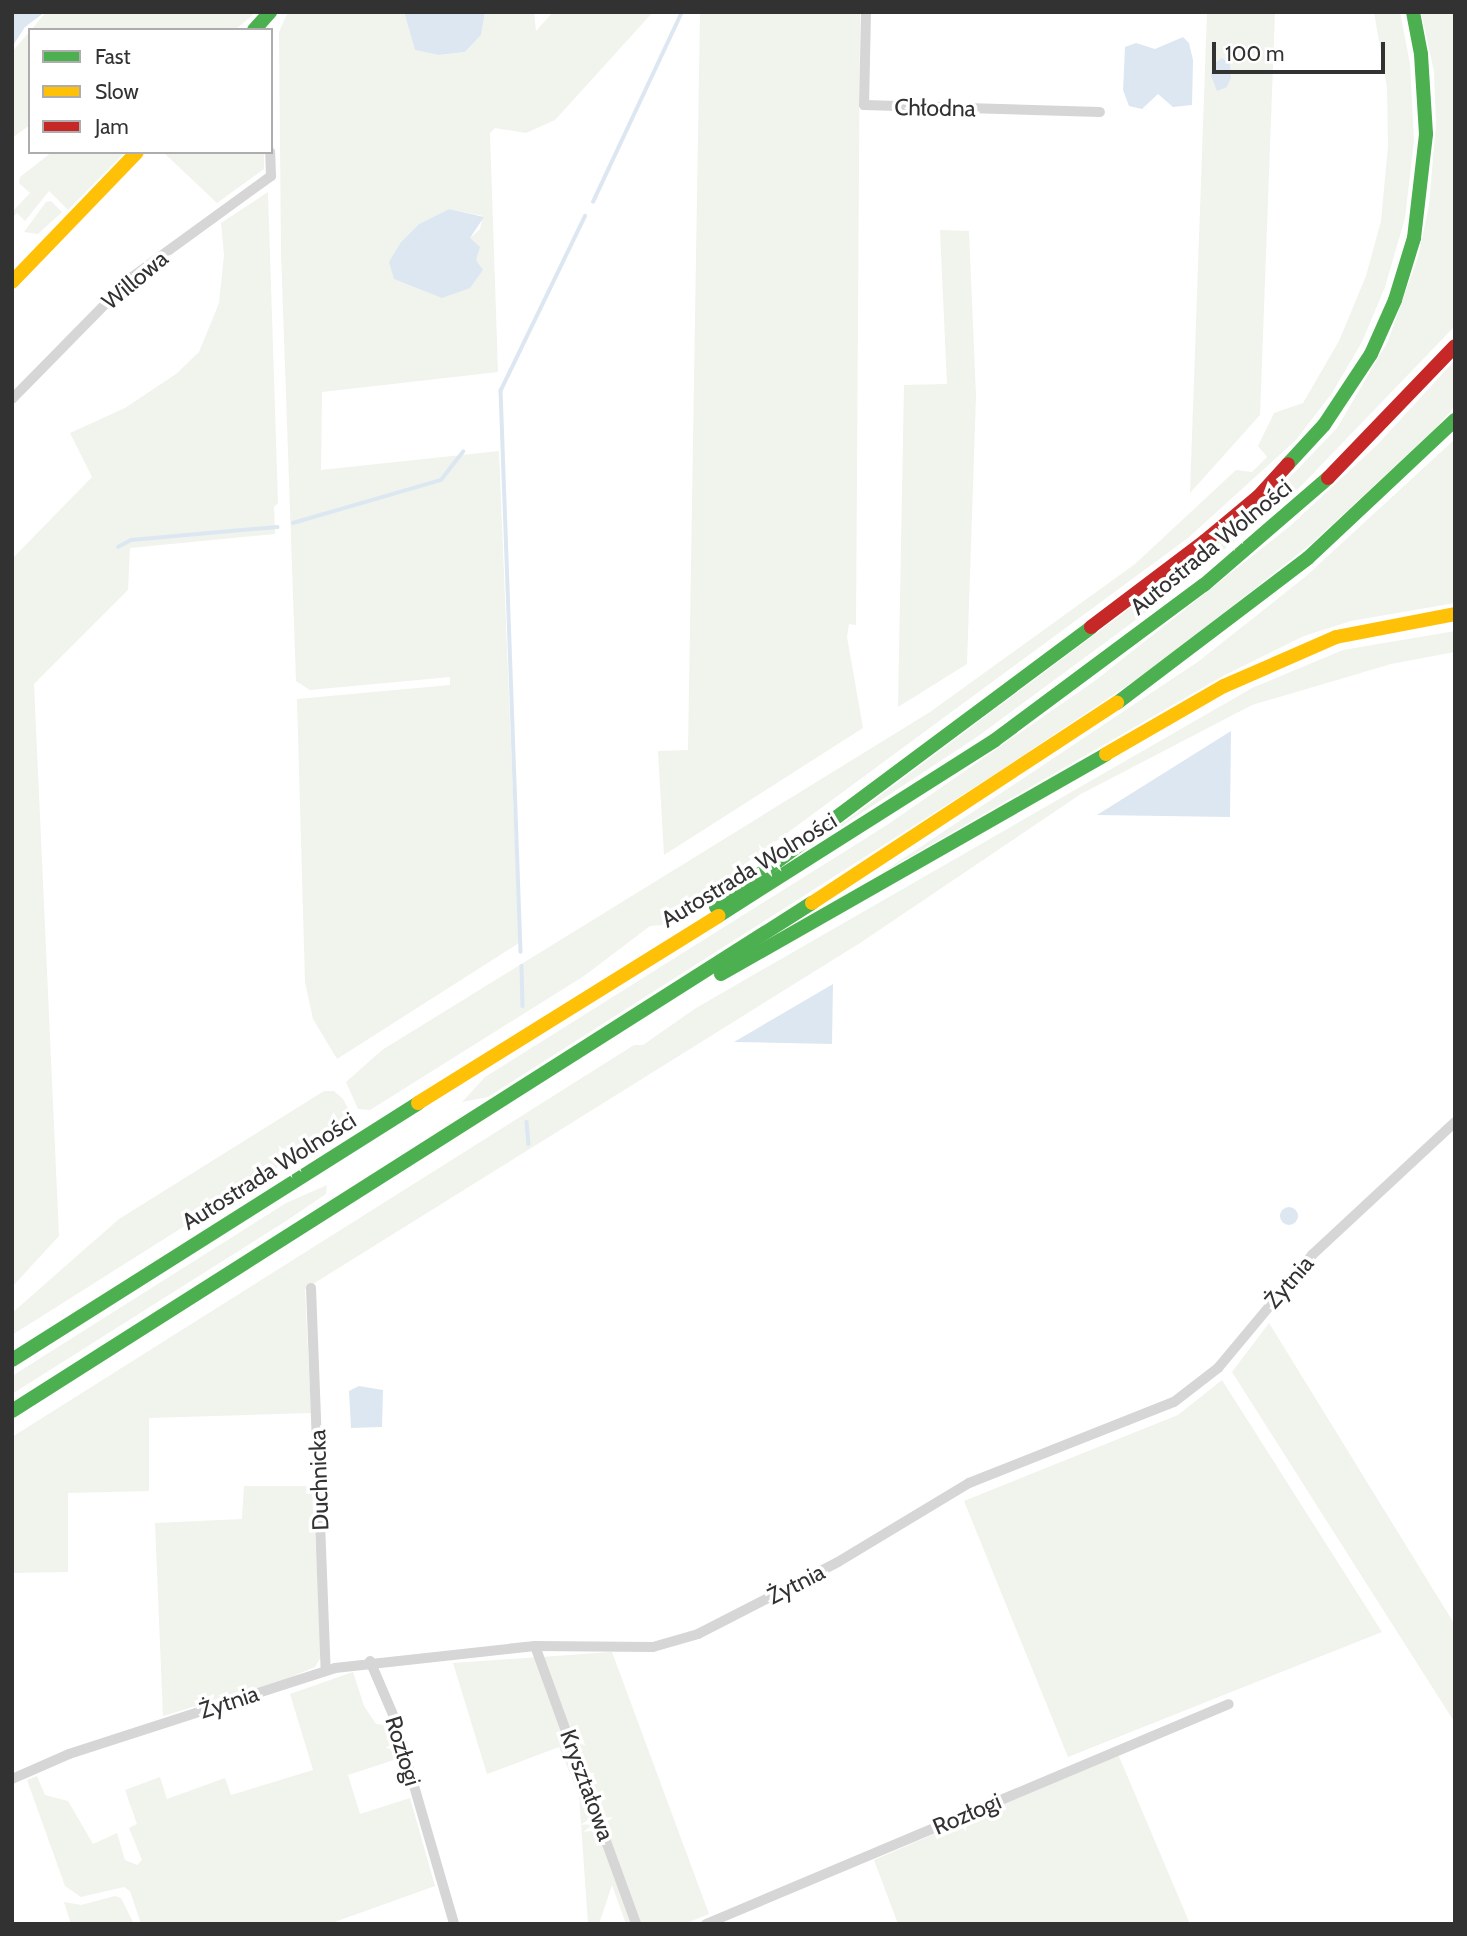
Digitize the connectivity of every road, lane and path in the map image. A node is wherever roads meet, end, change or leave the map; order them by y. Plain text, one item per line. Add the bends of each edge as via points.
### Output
1 (866, 12) edge
2 (1413, 12) edge
3 (1100, 111) dead end
4 (135, 154) edge
5 (271, 154) edge
6 (12, 282) edge
7 (1455, 346) edge
8 (12, 399) edge
9 (1455, 420) edge
10 (1455, 614) edge
11 (670, 944) junction
12 (622, 1027) junction
13 (1455, 1122) edge
14 (311, 1288) dead end
15 (12, 1360) edge
16 (12, 1411) edge
17 (535, 1647) junction
18 (370, 1661) junction
19 (326, 1671) junction
20 (1228, 1704) dead end
21 (12, 1779) edge
22 (454, 1924) edge
23 (636, 1924) edge
24 (706, 1924) edge

1 - 3 street, Chłodna via 864,105
2 - 11 main road via 1426,123 1414,238 1371,354 1324,425 1259,496 1205,541 802,840
4 - 6 main road
5 - 8 street, Willowa via 271,176 132,278
7 - 11 main road, Autostrada Wolności via 1311,495 1204,585 995,740 787,876
9 - 12 main road via 1308,558 1130,694
10 - 12 main road via 1336,637 1224,686 763,952
11 - 15 main road, Autostrada Wolności
12 - 16 main road
13 - 17 street, Żytnia via 1321,1245 1217,1368 1174,1402 969,1483 838,1563 698,1634 653,1647
14 - 19 street, Duchnicka
17 - 18 street, Żytnia
17 - 23 street, Kryształowa
18 - 19 street, Żytnia
18 - 22 street, Rozłogi via 394,1717
19 - 21 street, Żytnia via 69,1754
20 - 24 street, Rozłogi

